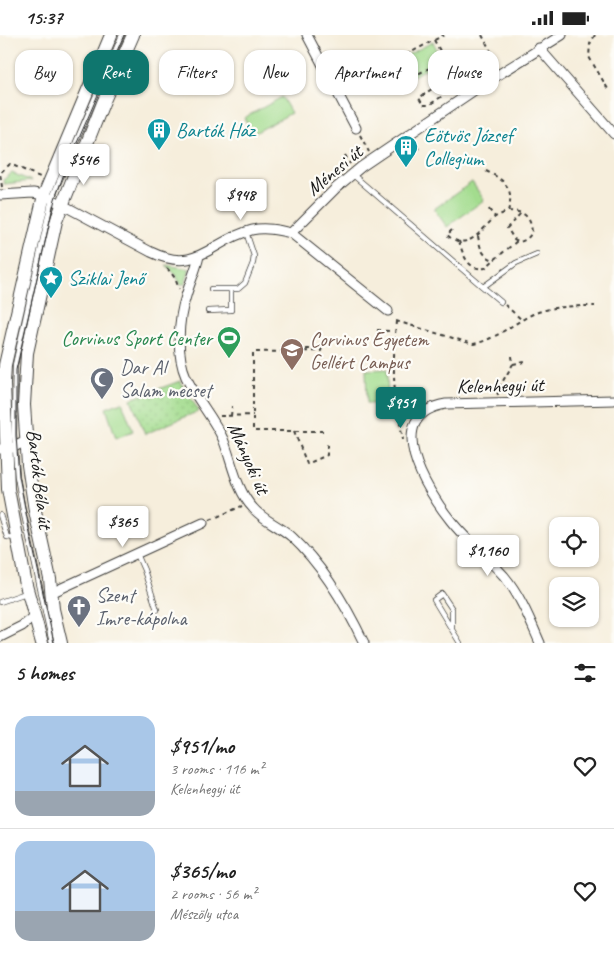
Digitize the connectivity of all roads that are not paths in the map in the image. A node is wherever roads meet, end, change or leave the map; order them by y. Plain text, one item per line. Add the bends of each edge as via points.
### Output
1 (112, 35) edge
2 (307, 35) edge
3 (562, 35) edge
4 (129, 36) edge
5 (539, 48) junction
6 (115, 50) junction
7 (96, 95) edge
8 (356, 128) road end
9 (614, 134) edge
10 (352, 174) junction
11 (0, 195) edge
12 (53, 199) junction
13 (246, 232) junction
14 (291, 233) junction
15 (537, 254) dead end
16 (199, 256) junction
17 (483, 287) junction
18 (211, 289) dead end
19 (231, 289) junction
20 (501, 302) road end
21 (208, 311) dead end
22 (388, 311) dead end
23 (8, 381) junction
24 (614, 400) edge
25 (24, 405) junction
26 (11, 446) edge
27 (0, 515) edge
28 (203, 523) road end
29 (16, 538) junction
30 (137, 554) junction
31 (28, 592) junction
32 (51, 593) junction
33 (0, 602) edge
34 (157, 610) dead end
35 (34, 616) junction
36 (452, 628) junction
37 (0, 637) edge
38 (42, 643) edge
39 (52, 643) edge
40 (61, 643) edge
41 (364, 643) edge
42 (460, 643) edge
43 (540, 643) edge

1 - 6 lane
1 - 12 main road, Bartók Béla út
2 - 8 street
3 - 5 street, Ménesi út
4 - 6 lane
4 - 6 lane, Bartók Béla út
4 - 12 main road, Bartók Béla út via 103,103
5 - 9 street
5 - 10 street, Ménesi út
7 - 12 lane, Bartók Béla út
10 - 14 street, Ménesi út
10 - 17 lane
11 - 12 street via 33,193
12 - 16 street via 160,256 186,260
12 - 23 main road, Bartók Béla út via 9,343
12 - 25 main road, Bartók Béla út via 56,221 27,353
13 - 14 street via 264,229
13 - 16 street
13 - 19 lane via 254,256 253,263 245,283 238,289
14 - 22 street
15 - 17 lane via 516,263
16 - 41 street, Mányoki út via 185,297 181,328 179,356 186,377 211,417 249,503 264,519 302,546 336,592
17 - 20 lane
18 - 19 lane
19 - 21 lane via 232,310
23 - 25 main road via 18,381
23 - 26 main road, Bartók Béla út
24 - 43 street, Kelenhegyi út via 446,404 433,406 418,417 413,427 412,447 442,509 505,577 523,605
25 - 26 main road, Bartók Béla út
26 - 29 main road, Bartók Béla út via 8,489
26 - 32 main road, Bartók Béla út via 35,511
26 - 39 lane, Bartók Béla út
27 - 29 lane via 7,537
28 - 30 street
29 - 31 main road, Bartók Béla út
30 - 32 street
30 - 34 lane
31 - 33 lane
31 - 35 main road, Bartók Béla út
32 - 40 main road, Bartók Béla út
35 - 37 street
35 - 38 main road, Bartók Béla út
36 - 36 lane via 434,599 442,594 452,609
36 - 42 lane

